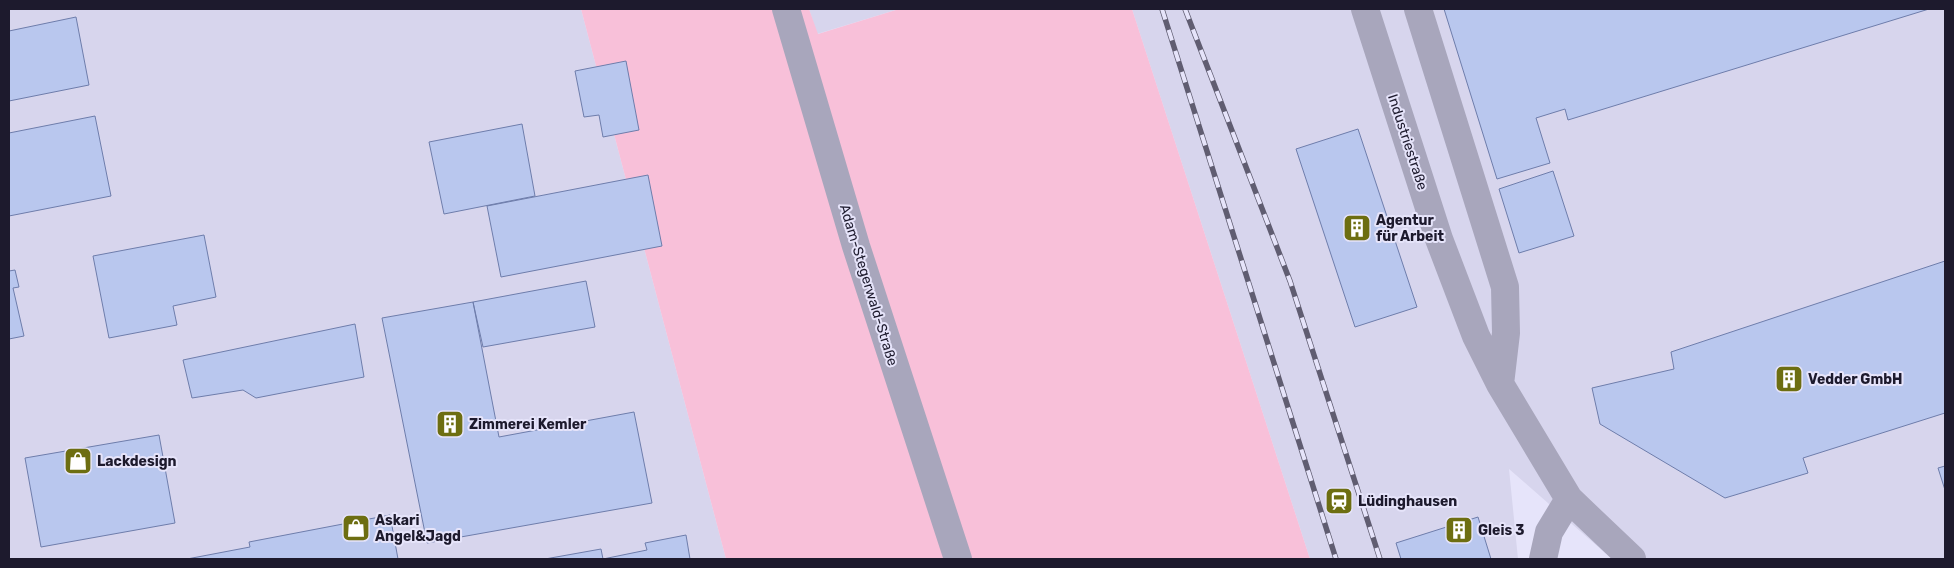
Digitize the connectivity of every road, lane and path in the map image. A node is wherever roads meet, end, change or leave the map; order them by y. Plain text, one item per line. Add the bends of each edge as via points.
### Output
1 (786, 9) edge
2 (1365, 9) edge
3 (1418, 9) edge
4 (1500, 384) junction
5 (1569, 498) junction
6 (958, 559) edge
7 (1543, 559) edge
8 (1632, 559) edge

1 - 6 street, Adam-Stegerwald-Straße via 856,246
2 - 4 street, Industriestraße via 1439,239 1476,336
3 - 4 street via 1505,287 1506,333
4 - 5 street, Industriestraße
5 - 7 street via 1549,532
5 - 8 street, Industriestraße

